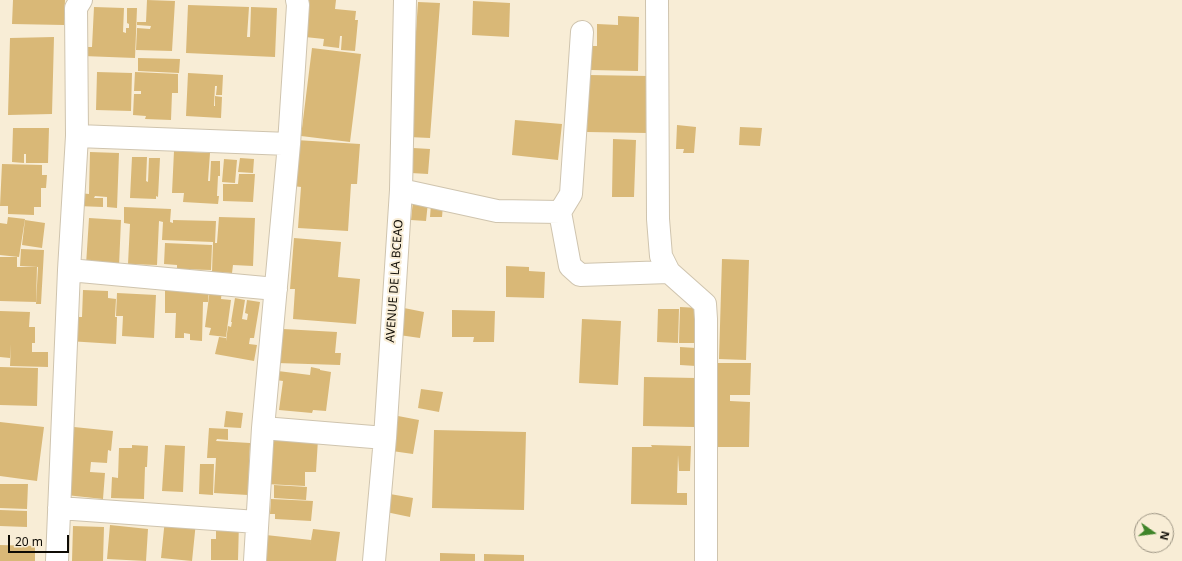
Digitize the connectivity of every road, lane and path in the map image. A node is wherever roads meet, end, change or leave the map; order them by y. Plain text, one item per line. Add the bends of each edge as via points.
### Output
1 (81, 0) edge
2 (297, 0) edge
3 (405, 0) edge
4 (657, 0) edge
5 (582, 32) dead end
6 (77, 136) junction
7 (289, 144) junction
8 (401, 190) junction
9 (560, 212) junction
10 (69, 270) junction
11 (669, 272) junction
12 (276, 289) junction
13 (262, 428) junction
14 (385, 438) junction
15 (59, 508) junction
16 (257, 522) junction
17 (57, 561) edge
18 (255, 561) edge
19 (374, 561) edge
20 (706, 561) edge

1 - 6 street via 76,8
2 - 7 street
3 - 8 street, AVENUE DE LA BCEAO
4 - 11 street via 658,219 661,256
5 - 9 street via 571,194
6 - 7 street
6 - 10 street
7 - 12 street
8 - 9 street via 497,211
8 - 14 street, AVENUE DE LA BCEAO
9 - 11 street via 570,266 580,275
10 - 12 street
10 - 15 street
11 - 20 street via 705,304
12 - 13 street
13 - 14 street
13 - 16 street
14 - 19 street, AVENUE DE LA BCEAO
15 - 16 street
15 - 17 street
16 - 18 street

